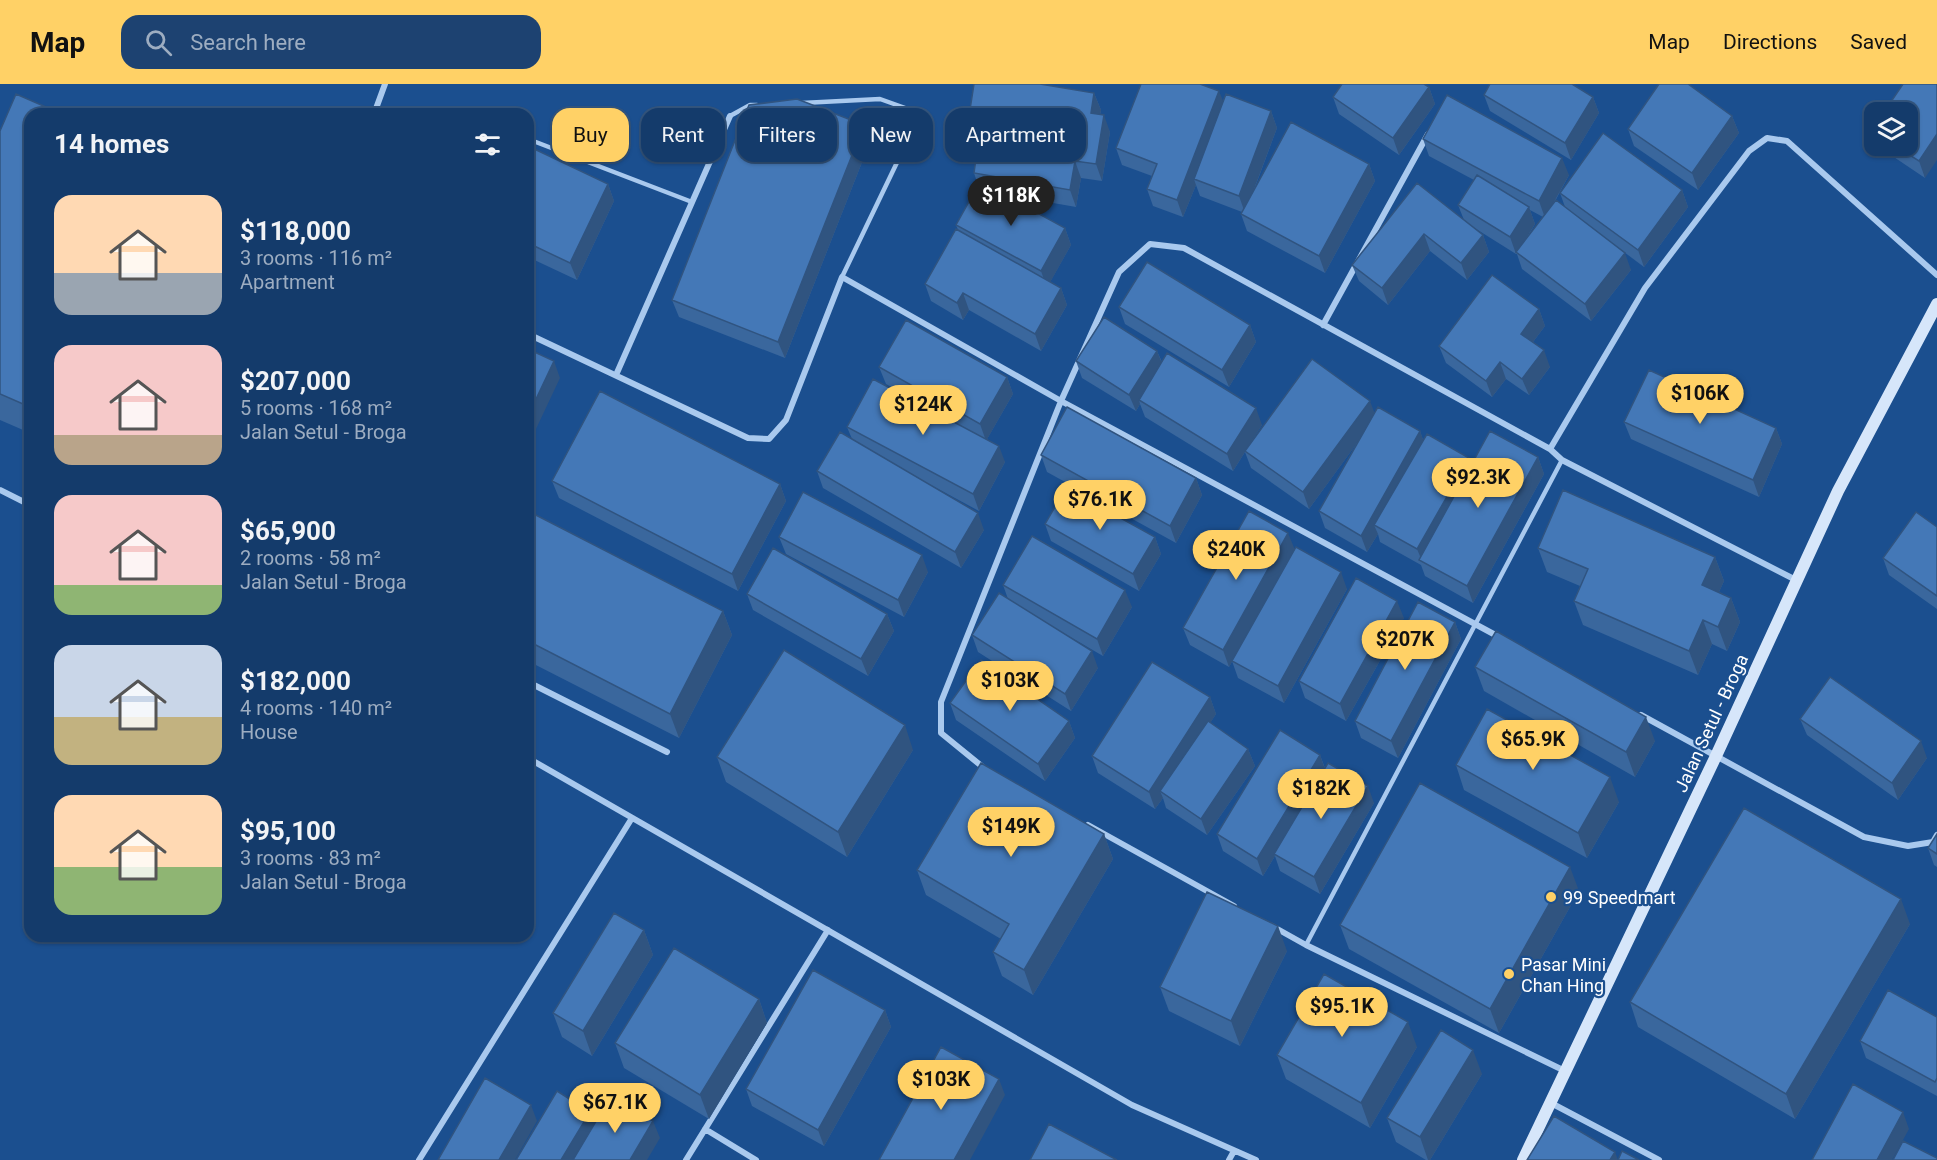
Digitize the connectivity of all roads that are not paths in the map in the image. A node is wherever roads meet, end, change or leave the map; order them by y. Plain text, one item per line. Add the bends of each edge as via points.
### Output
1 (385, 84) edge
2 (797, 103) edge
3 (761, 104) edge
4 (376, 108) edge
5 (730, 116) joint
6 (1432, 127) edge
7 (534, 141) edge
8 (692, 202) junction
9 (1937, 275) edge
10 (842, 277) junction
11 (1937, 304) edge
12 (1323, 325) junction
13 (534, 337) edge
14 (616, 375) junction
15 (1061, 401) junction
16 (1550, 449) junction
17 (1562, 460) junction
18 (0, 490) edge
19 (24, 502) edge
20 (1796, 580) junction
21 (1476, 624) junction
22 (1507, 641) edge
23 (534, 685) edge
24 (1632, 710) edge
25 (667, 752) dead end
26 (1716, 756) junction
27 (534, 761) edge
28 (988, 770) edge
29 (632, 818) junction
30 (1081, 821) edge
31 (1937, 835) edge
32 (1245, 911) edge
33 (1265, 923) edge
34 (828, 930) junction
35 (1306, 945) junction
36 (1565, 1071) junction
37 (1551, 1103) junction
38 (705, 1129) junction
39 (1234, 1151) junction
40 (419, 1160) edge
41 (686, 1160) edge
42 (756, 1160) edge
43 (1229, 1160) edge
44 (1256, 1160) edge
45 (1522, 1160) edge
46 (1659, 1160) edge

1 - 4 street
2 - 10 lane via 880,99 908,109 915,125
3 - 5 lane via 750,105
5 - 8 street
6 - 12 street
7 - 8 lane
8 - 14 street
9 - 16 street via 1787,141 1767,138 1749,151 1645,288
10 - 14 street via 786,420 769,439 748,438
10 - 15 street
11 - 20 main road, Jalan Setul - Broga via 1838,490
12 - 15 street via 1184,248 1150,244 1119,272
12 - 16 street
13 - 14 street
15 - 21 street
15 - 28 street via 941,702 942,733
16 - 17 street
17 - 20 street
17 - 21 lane
18 - 19 street
20 - 26 main road, Jalan Setul - Broga
21 - 22 street
21 - 35 lane
23 - 25 street
24 - 26 street
26 - 31 street via 1864,837 1908,846 1933,842
26 - 36 main road, Jalan Setul - Broga
27 - 29 street
29 - 34 street
29 - 40 street
30 - 32 street
33 - 35 street
34 - 38 street
34 - 39 street via 1132,1105
35 - 36 street
36 - 37 main road, Jalan Setul - Broga
37 - 45 main road, Jalan Setul - Broga
37 - 46 street
38 - 41 street
38 - 42 street
39 - 43 street
39 - 44 street

